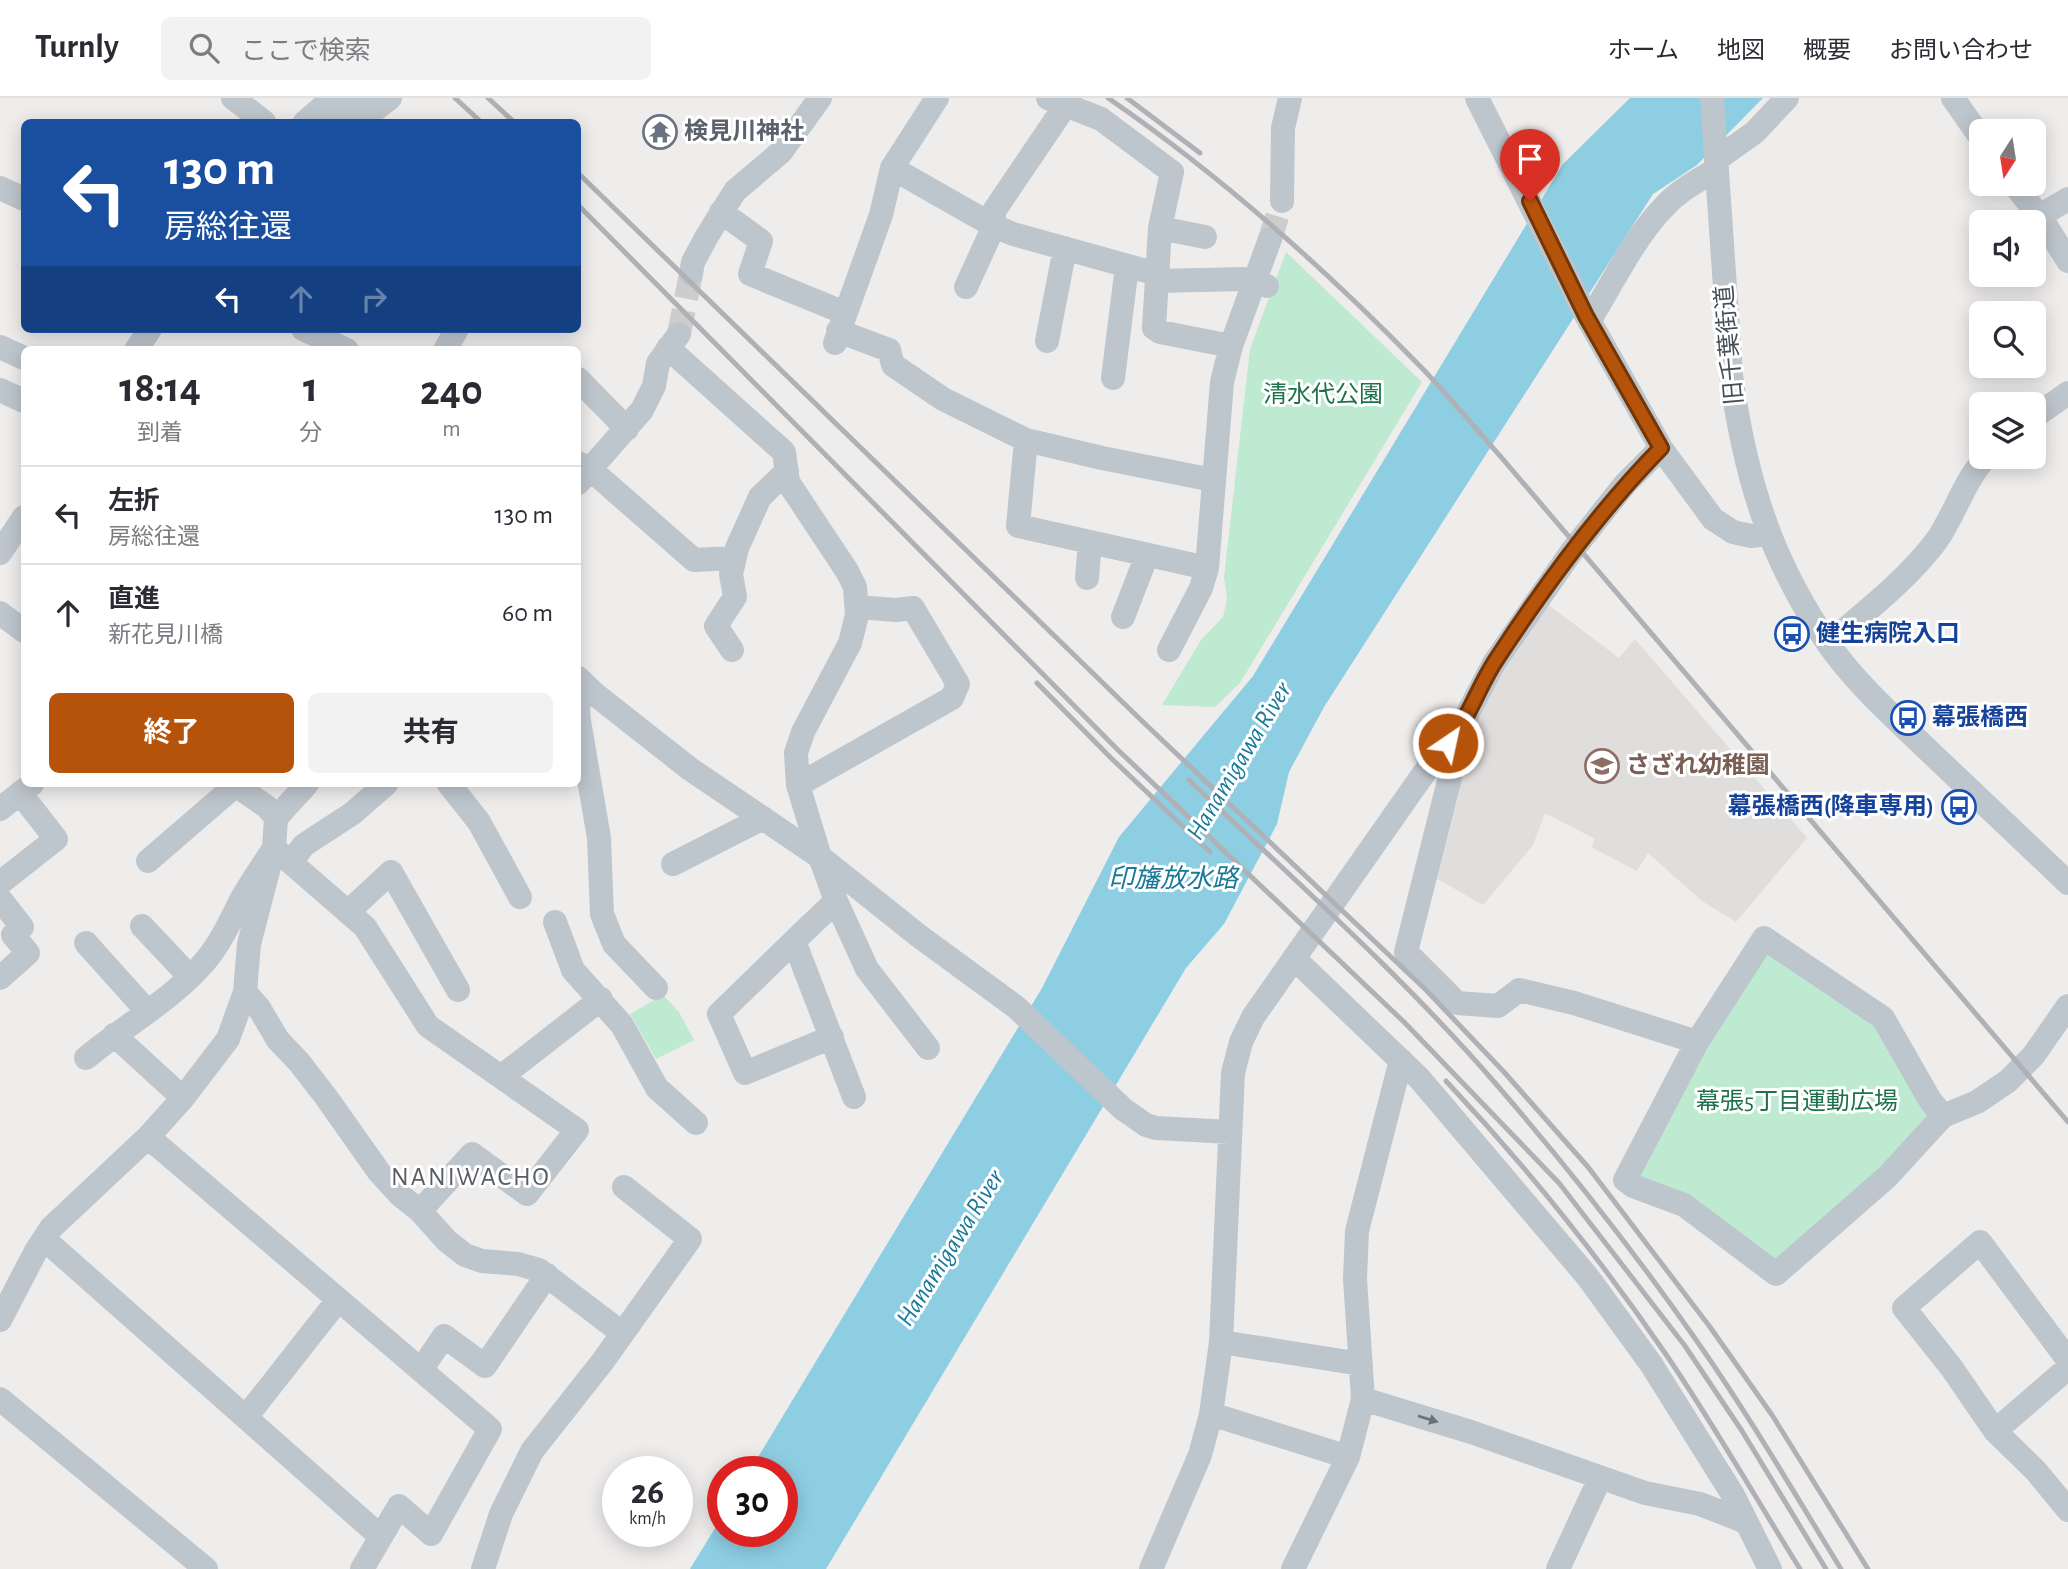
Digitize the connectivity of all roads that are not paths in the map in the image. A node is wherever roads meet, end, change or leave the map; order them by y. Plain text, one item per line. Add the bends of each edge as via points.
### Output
1 (233, 98) edge
2 (332, 98) edge
3 (364, 98) edge
4 (390, 98) edge
5 (820, 98) edge
6 (937, 98) edge
7 (1290, 98) edge
8 (1477, 98) edge
9 (1712, 98) edge
10 (1787, 98) edge
11 (1953, 98) edge
12 (1056, 102) edge
13 (260, 119) edge
14 (308, 119) edge
15 (338, 119) edge
16 (363, 119) edge
17 (1969, 121) edge
18 (1716, 160) junction
19 (892, 168) junction
20 (0, 188) edge
21 (2023, 196) edge
22 (21, 198) edge
23 (2068, 199) edge
24 (1282, 201) tunnel mouth
25 (2034, 210) edge
26 (720, 212) junction
27 (2046, 212) edge
28 (994, 226) junction
29 (2046, 227) edge
30 (1160, 228) junction
31 (1205, 237) dead end
32 (1270, 239) tunnel mouth
33 (1065, 248) junction
34 (2068, 261) edge
35 (1127, 266) junction
36 (691, 274) tunnel mouth
37 (1157, 277) junction
38 (1261, 284) junction
39 (967, 287) dead end
40 (1588, 318) junction
41 (839, 329) junction
42 (311, 333) edge
43 (1047, 341) dead end
44 (0, 346) edge
45 (339, 346) edge
46 (1231, 346) junction
47 (21, 356) edge
48 (1112, 377) dead end
49 (581, 382) edge
50 (0, 390) edge
51 (2068, 393) edge
52 (21, 400) edge
53 (2046, 408) edge
54 (627, 429) junction
55 (1026, 440) junction
56 (1661, 448) junction
57 (1978, 469) edge
58 (787, 471) junction
59 (582, 472) edge
60 (1213, 480) junction
61 (21, 522) edge
62 (1768, 534) junction
63 (1090, 542) junction
64 (0, 553) edge
65 (1147, 555) junction
66 (735, 558) junction
67 (1208, 568) junction
68 (1087, 578) dead end
69 (857, 607) junction
70 (0, 613) edge
71 (1124, 617) dead end
72 (21, 629) edge
73 (1828, 644) junction
74 (732, 650) dead end
75 (1169, 650) dead end
76 (581, 682) edge
77 (1459, 730) junction
78 (581, 733) edge
79 (798, 785) junction
80 (233, 787) edge
81 (238, 787) edge
82 (304, 787) edge
83 (383, 787) edge
84 (451, 787) edge
85 (26, 789) edge
86 (0, 808) edge
87 (276, 818) junction
88 (763, 818) junction
89 (282, 855) junction
90 (820, 857) junction
91 (148, 861) dead end
92 (673, 864) dead end
93 (0, 883) edge
94 (2068, 883) edge
95 (520, 897) dead end
96 (0, 899) edge
97 (836, 901) junction
98 (349, 911) junction
99 (555, 922) dead end
100 (142, 926) dead end
101 (794, 941) junction
102 (86, 943) dead end
103 (1302, 966) dead end
104 (190, 977) junction
105 (0, 978) edge
106 (656, 988) dead end
107 (458, 990) dead end
108 (245, 992) junction
109 (601, 999) junction
110 (2068, 1006) edge
111 (147, 1011) junction
112 (114, 1035) junction
113 (832, 1037) junction
114 (1697, 1042) junction
115 (928, 1048) dead end
116 (86, 1058) dead end
117 (1401, 1060) junction
118 (502, 1076) junction
119 (854, 1097) dead end
120 (183, 1098) junction
121 (1943, 1116) junction
122 (696, 1124) dead end
123 (1230, 1132) junction
124 (148, 1137) junction
125 (624, 1187) dead end
126 (420, 1211) junction
127 (44, 1239) junction
128 (547, 1275) junction
129 (338, 1300) junction
130 (2, 1313) edge
131 (622, 1333) junction
132 (1221, 1342) junction
133 (2068, 1360) edge
134 (1360, 1364) junction
135 (2068, 1368) edge
136 (421, 1370) junction
137 (0, 1399) edge
138 (1363, 1399) junction
139 (1211, 1414) junction
140 (246, 1417) junction
141 (1995, 1431) junction
142 (1348, 1457) junction
143 (1600, 1478) junction
144 (2068, 1510) edge
145 (1746, 1522) junction
146 (381, 1537) junction
147 (206, 1569) edge
148 (362, 1569) edge
149 (483, 1569) edge
150 (1151, 1569) edge
151 (1293, 1569) edge
152 (1558, 1569) edge
153 (1770, 1569) edge

1 - 13 street
2 - 14 street
3 - 15 street
4 - 16 street
5 - 26 street via 781,152 735,191
6 - 19 street
7 - 24 street via 1283,128
8 - 40 street
9 - 18 street, 旧千葉街道
10 - 18 street via 1755,132
11 - 17 street
12 - 28 street via 994,211
12 - 30 street via 1101,119 1172,172
18 - 40 street via 1664,206
18 - 62 street, 旧千葉街道 via 1736,411 1750,479
19 - 28 street
19 - 41 street via 881,215
20 - 22 street
21 - 25 street
23 - 27 street
26 - 36 street
26 - 41 street via 761,241 750,274
28 - 33 street
28 - 39 street
29 - 34 street
30 - 31 street
30 - 37 street
32 - 38 street
33 - 35 street
33 - 43 street
35 - 37 street
35 - 48 street
37 - 38 street via 1243,279
37 - 46 street via 1154,328
38 - 46 street
40 - 56 street
41 - 55 street via 889,350 893,365 943,399
42 - 45 street
44 - 47 street
46 - 60 street via 1222,382
49 - 54 street
50 - 52 street
51 - 53 street
54 - 58 street via 642,410 654,386 658,363 674,341 785,452
54 - 59 street
55 - 60 street
55 - 63 street via 1018,526
56 - 62 street via 1713,519 1733,532
56 - 77 street via 1625,484 1572,551 1494,663
57 - 73 street via 1938,538 1910,572
58 - 66 street via 760,497
58 - 69 street via 788,482 847,571
59 - 66 street via 694,560
60 - 67 street
61 - 64 street
62 - 73 street, 旧千葉街道
63 - 65 street
63 - 68 street
65 - 67 street
65 - 71 street
66 - 74 street via 730,574 735,597 716,626
67 - 75 street
69 - 79 street via 850,643 803,732 796,754
69 - 79 street via 913,608 958,684 953,698
70 - 72 street
73 - 94 street, 旧千葉街道 via 1888,712
76 - 88 street via 690,769
77 - 114 street via 1406,952 1457,1003 1498,1006 1520,990
77 - 123 street via 1436,756 1253,1017 1233,1073
78 - 106 street via 599,838 603,914 614,944
79 - 90 street
80 - 91 street
81 - 87 street
82 - 87 street
83 - 89 street via 353,813
84 - 95 street via 479,822
85 - 86 street
85 - 93 street via 56,839
87 - 89 street
88 - 90 street
88 - 92 street
89 - 98 street
89 - 104 street
89 - 108 street via 249,944
90 - 97 street
90 - 123 street via 1016,1007 1123,1109 1146,1125
96 - 105 street via 22,927 13,934 28,953
97 - 101 street
97 - 115 street via 867,969
98 - 107 street via 391,873
98 - 118 street via 365,927 428,1026
99 - 109 street via 573,970
100 - 104 street
101 - 113 street
101 - 113 street via 719,1014 745,1073
102 - 111 street
103 - 117 street
104 - 111 street
108 - 120 street via 228,1039
108 - 126 street via 379,1172
109 - 118 street
109 - 122 street via 622,1025 657,1088
110 - 121 street via 2033,1056 2008,1081 1977,1102
111 - 112 street
112 - 116 street
112 - 120 street
113 - 119 street
114 - 121 street via 1764,938 1883,1018
114 - 121 street via 1625,1180 1684,1205 1776,1274 1887,1177
117 - 134 street via 1357,1231 1354,1279
117 - 145 street via 1587,1276 1651,1364
118 - 126 street via 577,1130 527,1194 472,1154
120 - 124 street
123 - 132 street
124 - 127 street
124 - 129 street
125 - 131 street via 690,1238
126 - 128 street via 465,1255 518,1264
127 - 130 street
127 - 140 street
128 - 131 street
128 - 136 street via 485,1366 444,1336
129 - 136 street
129 - 140 street
131 - 149 street via 532,1451 501,1514
132 - 134 street
132 - 139 street
133 - 141 street via 1980,1242 1904,1308
134 - 138 street
135 - 141 street
136 - 146 street via 490,1429 431,1534 399,1506
137 - 147 street
138 - 142 street
138 -> 143 street
139 - 142 street
139 - 150 street via 1200,1455
140 - 146 street
141 - 144 street
142 - 151 street
143 - 145 street via 1700,1504
143 - 152 street
145 - 153 street
146 - 148 street

